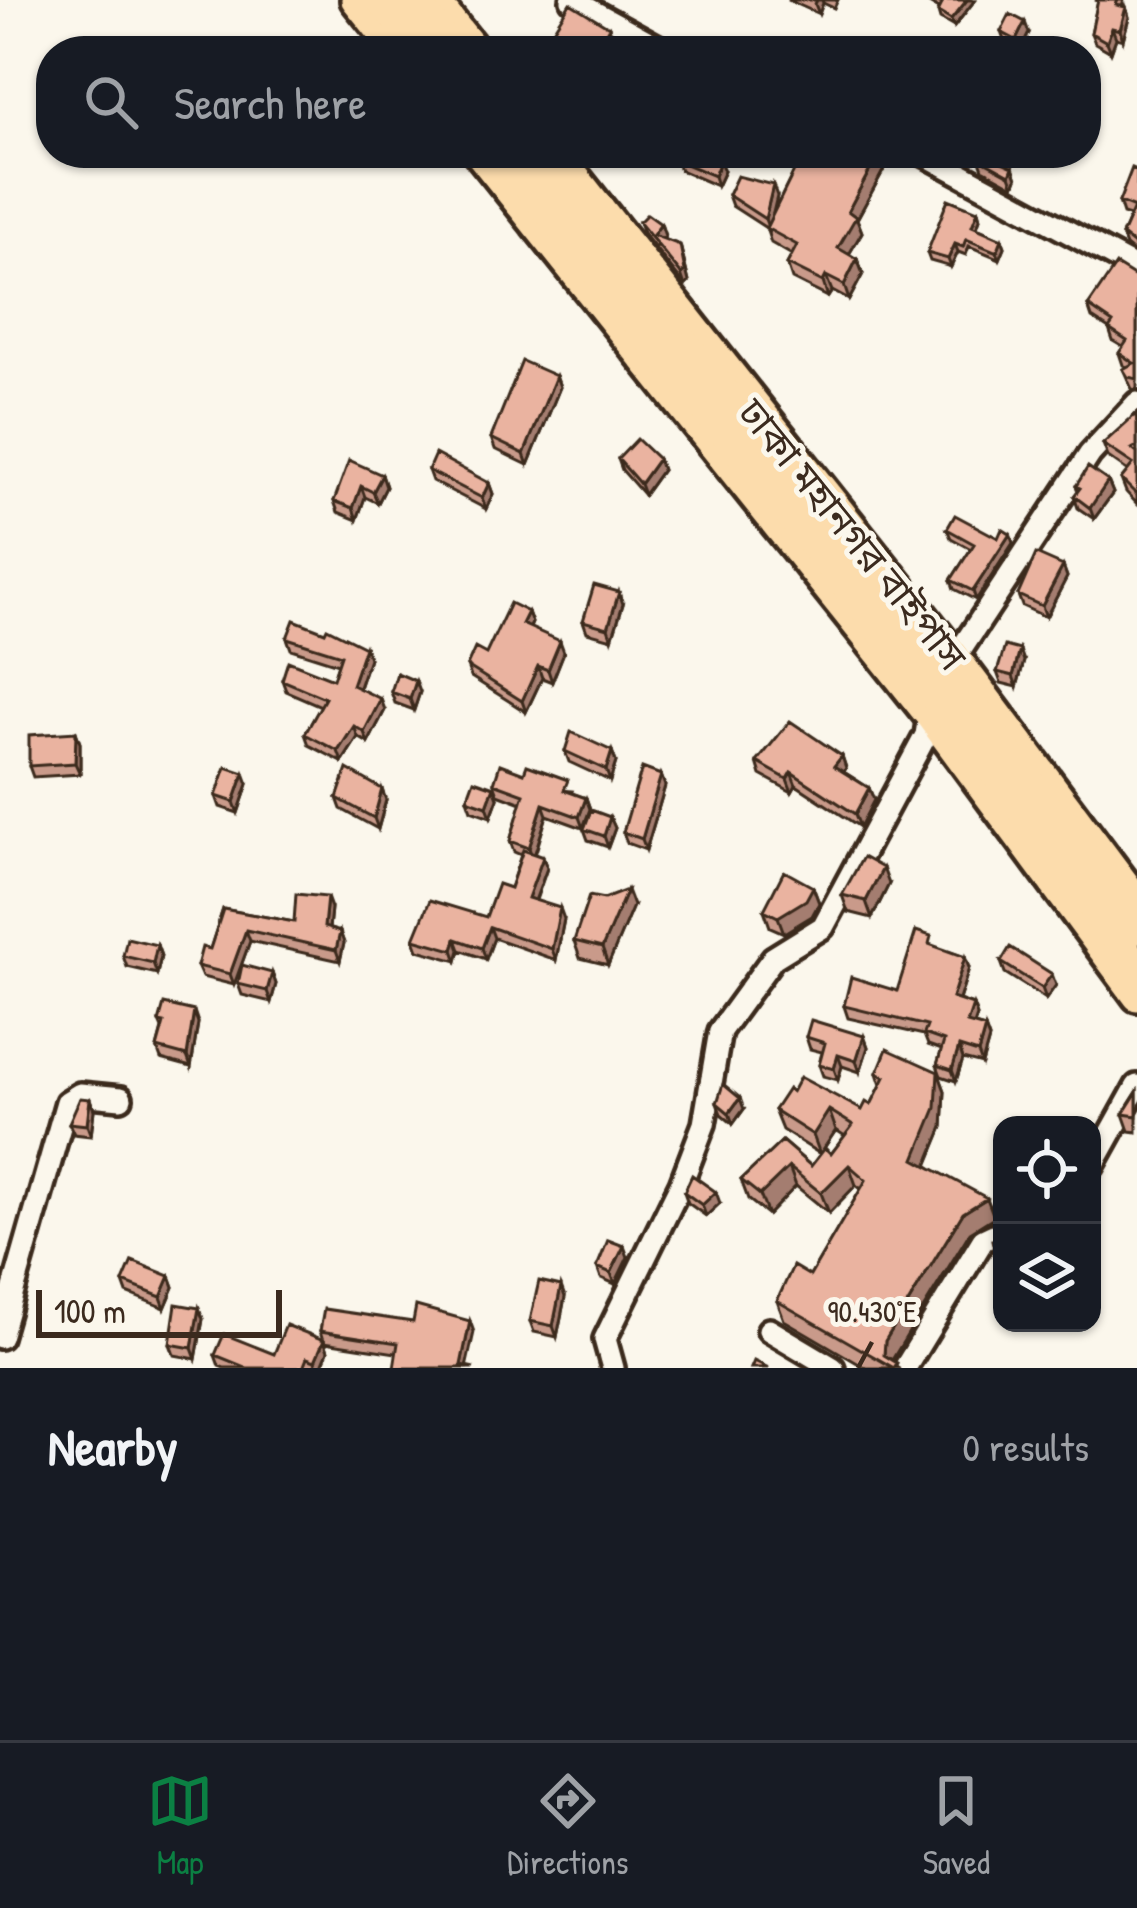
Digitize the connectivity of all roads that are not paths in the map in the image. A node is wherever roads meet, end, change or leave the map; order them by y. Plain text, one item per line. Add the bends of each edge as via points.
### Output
1 (355, 0) edge
2 (381, 0) edge
3 (413, 0) edge
4 (435, 0) edge
5 (572, 0) edge
6 (384, 36) edge
7 (410, 36) edge
8 (441, 36) edge
9 (464, 36) edge
10 (638, 36) edge
11 (490, 168) edge
12 (514, 168) edge
13 (545, 168) edge
14 (568, 168) edge
15 (950, 168) edge
16 (1137, 269) edge
17 (1137, 403) edge
18 (956, 657) junction
19 (928, 716) junction
20 (1137, 898) edge
21 (1137, 929) edge
22 (1137, 967) edge
23 (1137, 997) edge
24 (1137, 1086) edge
25 (121, 1098) dead end
26 (1101, 1151) edge
27 (993, 1235) edge
28 (769, 1330) dead end
29 (0, 1337) edge
30 (613, 1368) edge
31 (833, 1368) edge
32 (905, 1368) edge

1 - 6 main road
2 - 7 highway
3 - 8 highway
4 - 9 main road
5 - 10 street
11 - 19 main road
12 - 22 highway, ঢাকা মহানগর বাইপাস via 1000,779
13 - 21 highway via 964,695
14 - 18 main road
15 - 16 street
17 - 18 street via 1090,454
18 - 20 main road
19 - 23 main road
19 - 30 street via 926,735 823,927 773,958 721,1031 704,1124 605,1340
24 - 26 street
25 - 29 street via 80,1094 67,1102
27 - 32 street
28 - 31 street

